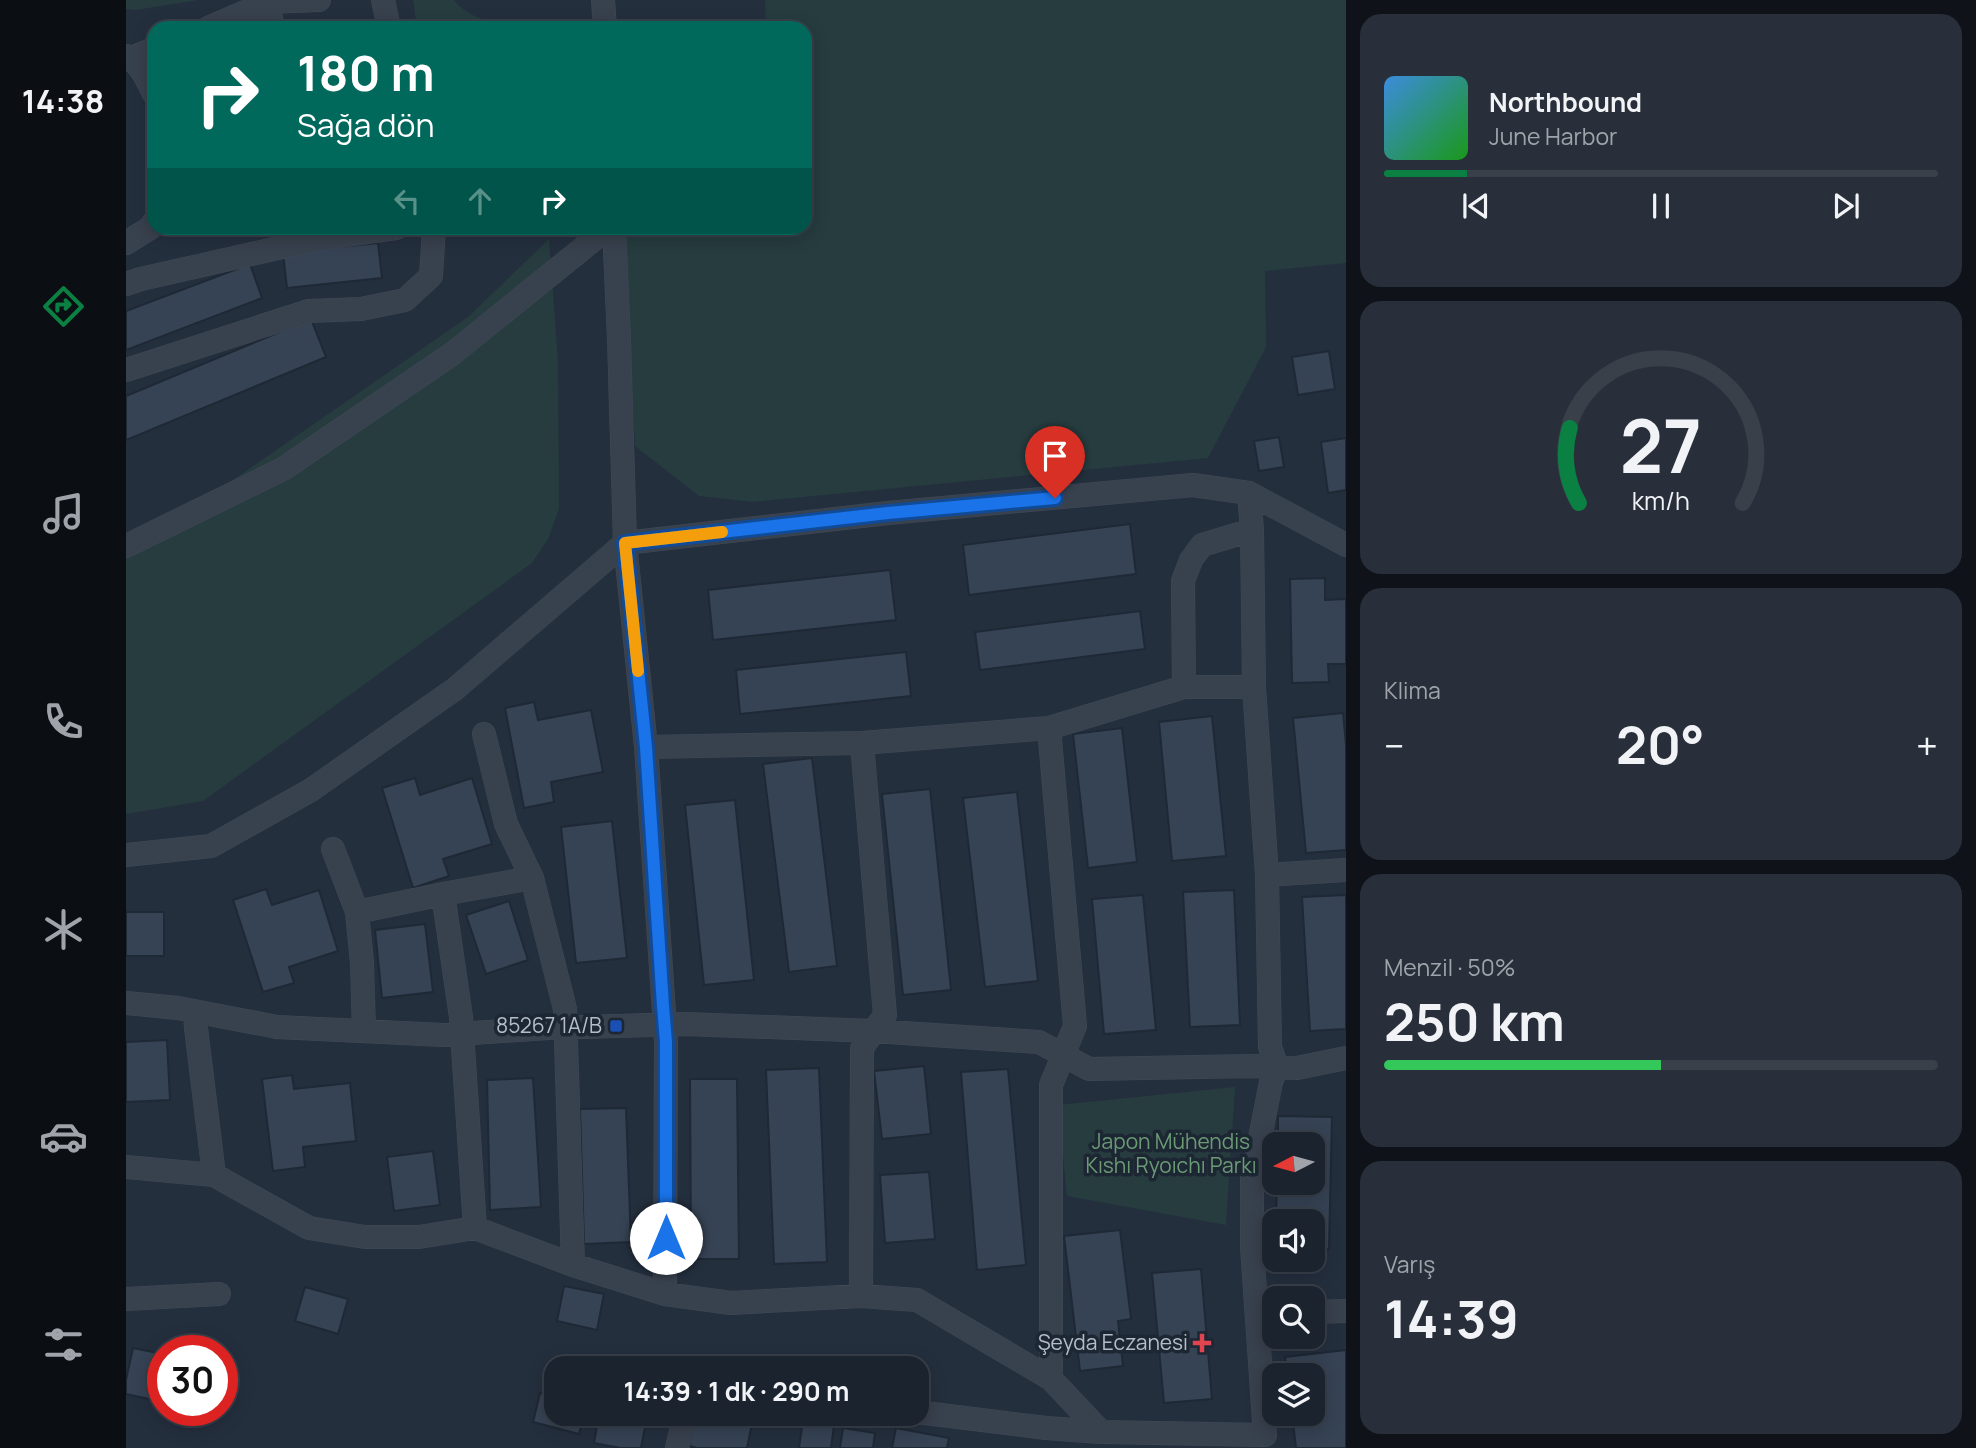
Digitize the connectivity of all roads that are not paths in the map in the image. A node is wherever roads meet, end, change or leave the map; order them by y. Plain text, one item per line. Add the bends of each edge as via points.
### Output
1 (319, 0) edge
2 (383, 0) edge
3 (603, 0) edge
4 (268, 2) junction
5 (224, 21) edge
6 (272, 21) edge
7 (388, 21) edge
8 (604, 21) edge
9 (147, 51) edge
10 (128, 57) edge
11 (147, 79) edge
12 (147, 230) edge
13 (309, 235) edge
14 (434, 235) edge
15 (599, 235) edge
16 (614, 235) edge
17 (126, 243) edge
18 (126, 284) edge
19 (126, 370) edge
20 (1249, 493) junction
21 (1252, 530) junction
22 (625, 543) junction
23 (1346, 545) edge
24 (126, 546) edge
25 (1184, 687) junction
26 (1254, 687) junction
27 (1049, 728) junction
28 (484, 734) dead end
29 (863, 743) junction
30 (646, 747) junction
31 (333, 849) dead end
32 (126, 855) edge
33 (1346, 870) edge
34 (1267, 875) junction
35 (532, 878) junction
36 (443, 894) junction
37 (356, 912) junction
38 (126, 1003) edge
39 (195, 1011) junction
40 (664, 1024) junction
41 (566, 1027) junction
42 (364, 1031) junction
43 (873, 1031) junction
44 (462, 1033) junction
45 (1063, 1056) junction
46 (1346, 1058) edge
47 (1276, 1067) junction
48 (126, 1167) edge
49 (214, 1175) junction
50 (475, 1228) junction
51 (573, 1265) junction
52 (219, 1294) dead end
53 (666, 1294) junction
54 (861, 1296) junction
55 (126, 1299) edge
56 (1262, 1299) edge
57 (1346, 1311) edge
58 (1325, 1312) edge
59 (1265, 1349) edge
60 (1051, 1380) junction
61 (929, 1413) edge
62 (682, 1426) edge
63 (1101, 1432) junction
64 (677, 1448) edge

1 - 4 street
2 - 7 street
3 - 8 street
4 - 5 street
4 - 6 street
9 - 10 street
10 - 11 street
12 - 17 street
13 - 18 street
14 - 19 street via 431,276 405,300 361,309 309,311
15 - 24 street via 452,354 283,469
16 - 22 street
20 - 21 street
20 - 22 street via 1193,485
20 - 23 street
21 - 25 street via 1202,545 1191,560 1183,581
21 - 26 street
22 - 30 street
22 - 32 street via 455,689 311,790 211,846
25 - 26 street
25 - 27 street
26 - 34 street
27 - 29 street
27 - 45 street via 1076,1026
28 - 35 street via 506,824
29 - 30 street
29 - 43 street via 885,1015
30 - 40 street
31 - 37 street
33 - 34 street
34 - 47 street via 1270,1047
35 - 36 street
35 - 41 street
36 - 37 street
36 - 44 street
37 - 42 street
38 - 39 street
39 - 42 street via 277,1027
39 - 49 street
40 - 41 street
40 - 43 street
40 - 53 street
41 - 44 street
41 - 51 street
42 - 44 street
43 - 45 street via 1039,1042
43 - 54 street via 862,1048
44 - 50 street
45 - 47 street via 1089,1069
45 - 60 street via 1051,1085
46 - 47 street via 1297,1068
47 - 56 street via 1252,1178 1252,1247
48 - 49 street
49 - 50 street via 309,1228 365,1237 419,1237
50 - 51 street
51 - 53 street
52 - 55 street
53 - 54 street via 731,1303
54 - 60 street via 917,1300
57 - 58 street
59 - 63 street via 1265,1435
60 - 63 street
61 - 63 street
62 - 64 street

